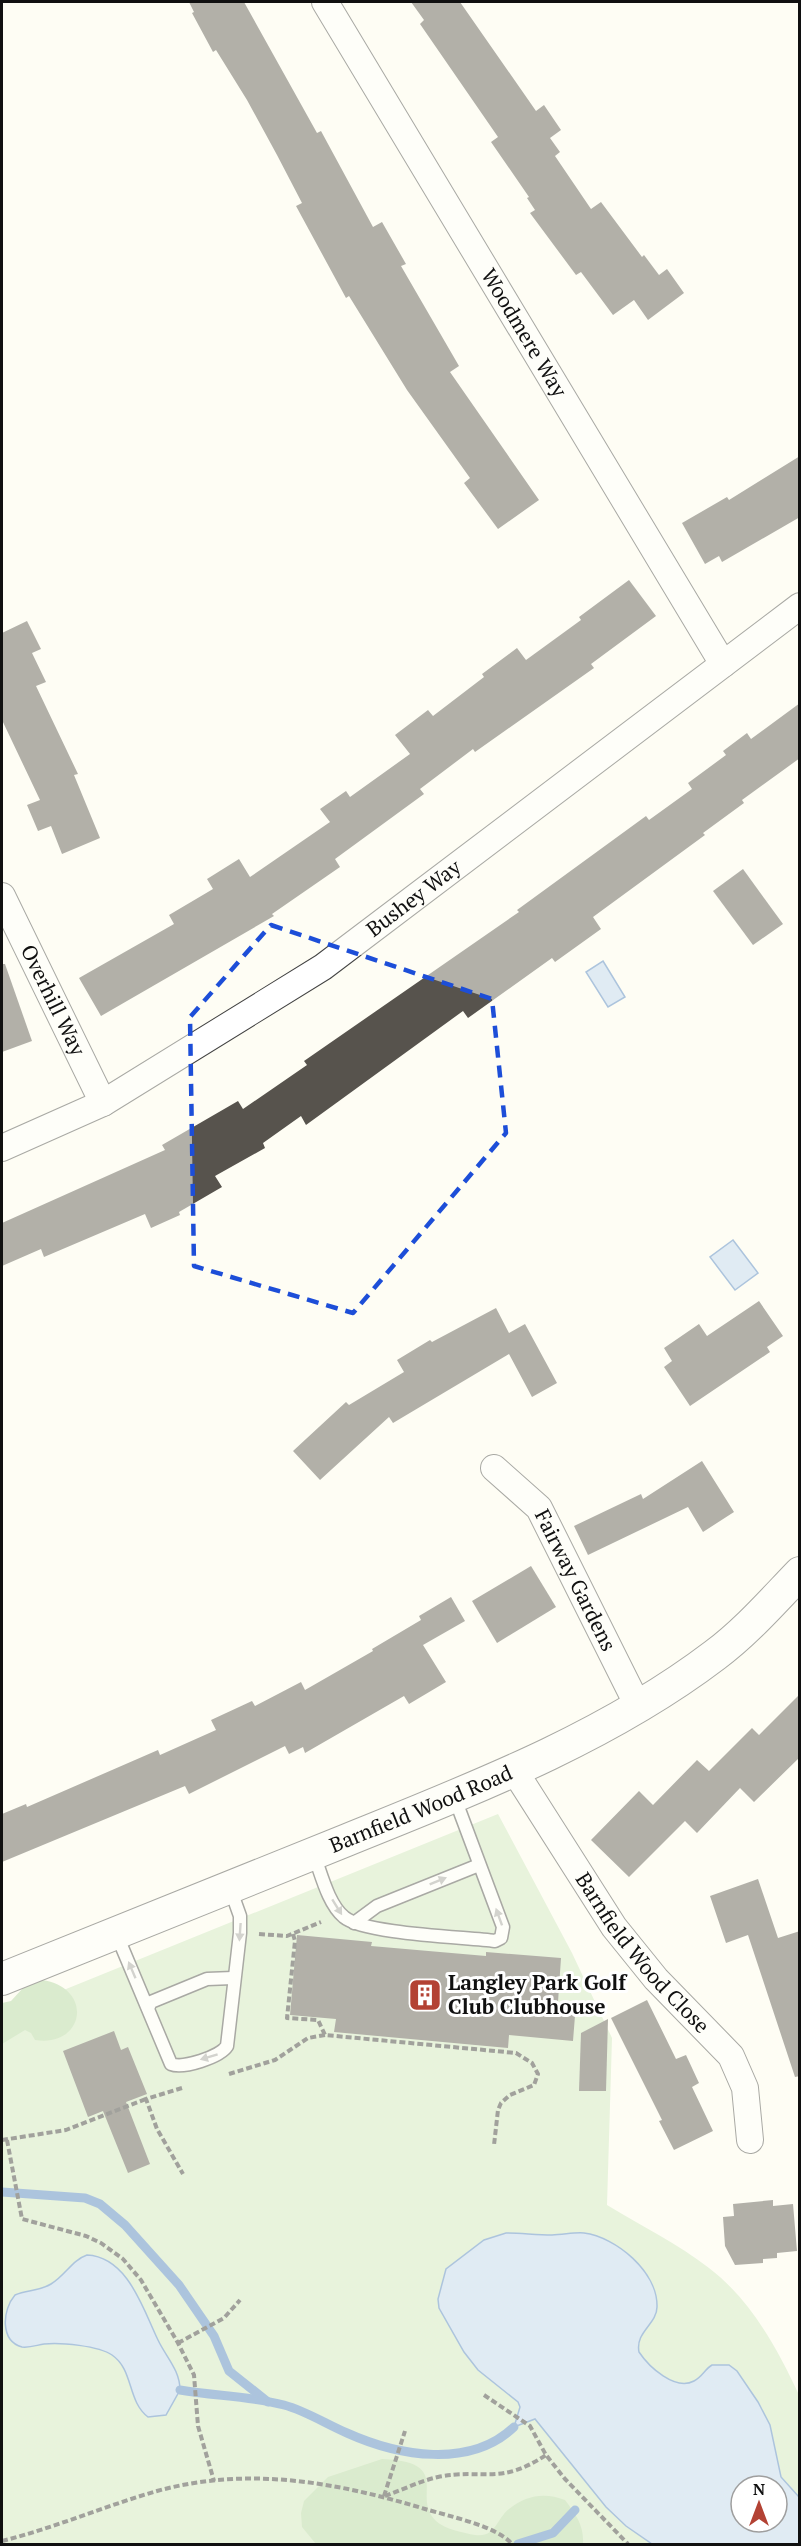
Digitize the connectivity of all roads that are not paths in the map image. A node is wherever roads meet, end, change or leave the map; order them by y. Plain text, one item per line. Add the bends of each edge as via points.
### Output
1 (325, 2) edge
2 (800, 606) edge
3 (723, 664) junction
4 (2, 896) edge
5 (104, 1103) junction
6 (2, 1148) edge
7 (494, 1468) dead end
8 (800, 1573) edge
9 (638, 1706) junction
10 (514, 1770) junction
11 (454, 1796) junction
12 (313, 1854) junction
13 (479, 1865) junction
14 (230, 1887) junction
15 (354, 1923) junction
16 (116, 1933) junction
17 (233, 1978) junction
18 (2, 1979) edge
19 (148, 2008) junction
20 (750, 2140) dead end

1 - 3 street, Woodmere Way
2 - 3 street, Bushey Way
3 - 5 street, Bushey Way via 323,967
4 - 5 street, Overhill Way
5 - 6 street, Bushey Way
7 - 9 street, Fairway Gardens via 539,1508
8 - 9 street, Barnfield Wood Road via 717,1654
9 - 10 street, Barnfield Wood Road
10 - 11 street, Barnfield Wood Road
10 - 20 street, Barnfield Wood Close via 633,1953 731,2056 745,2088
11 - 12 street, Barnfield Wood Road
11 - 13 lane
12 - 14 street, Barnfield Wood Road
12 -> 15 lane via 340,1914
15 -> 13 lane via 377,1906
15 -> 13 lane via 495,1941 501,1938 503,1927
14 - 16 street, Barnfield Wood Road
14 -> 17 lane via 240,1916
16 - 18 street, Barnfield Wood Road
19 -> 16 lane
17 - 19 lane via 207,1979 151,2002
17 -> 19 lane via 227,2046 217,2055 179,2066 171,2064

